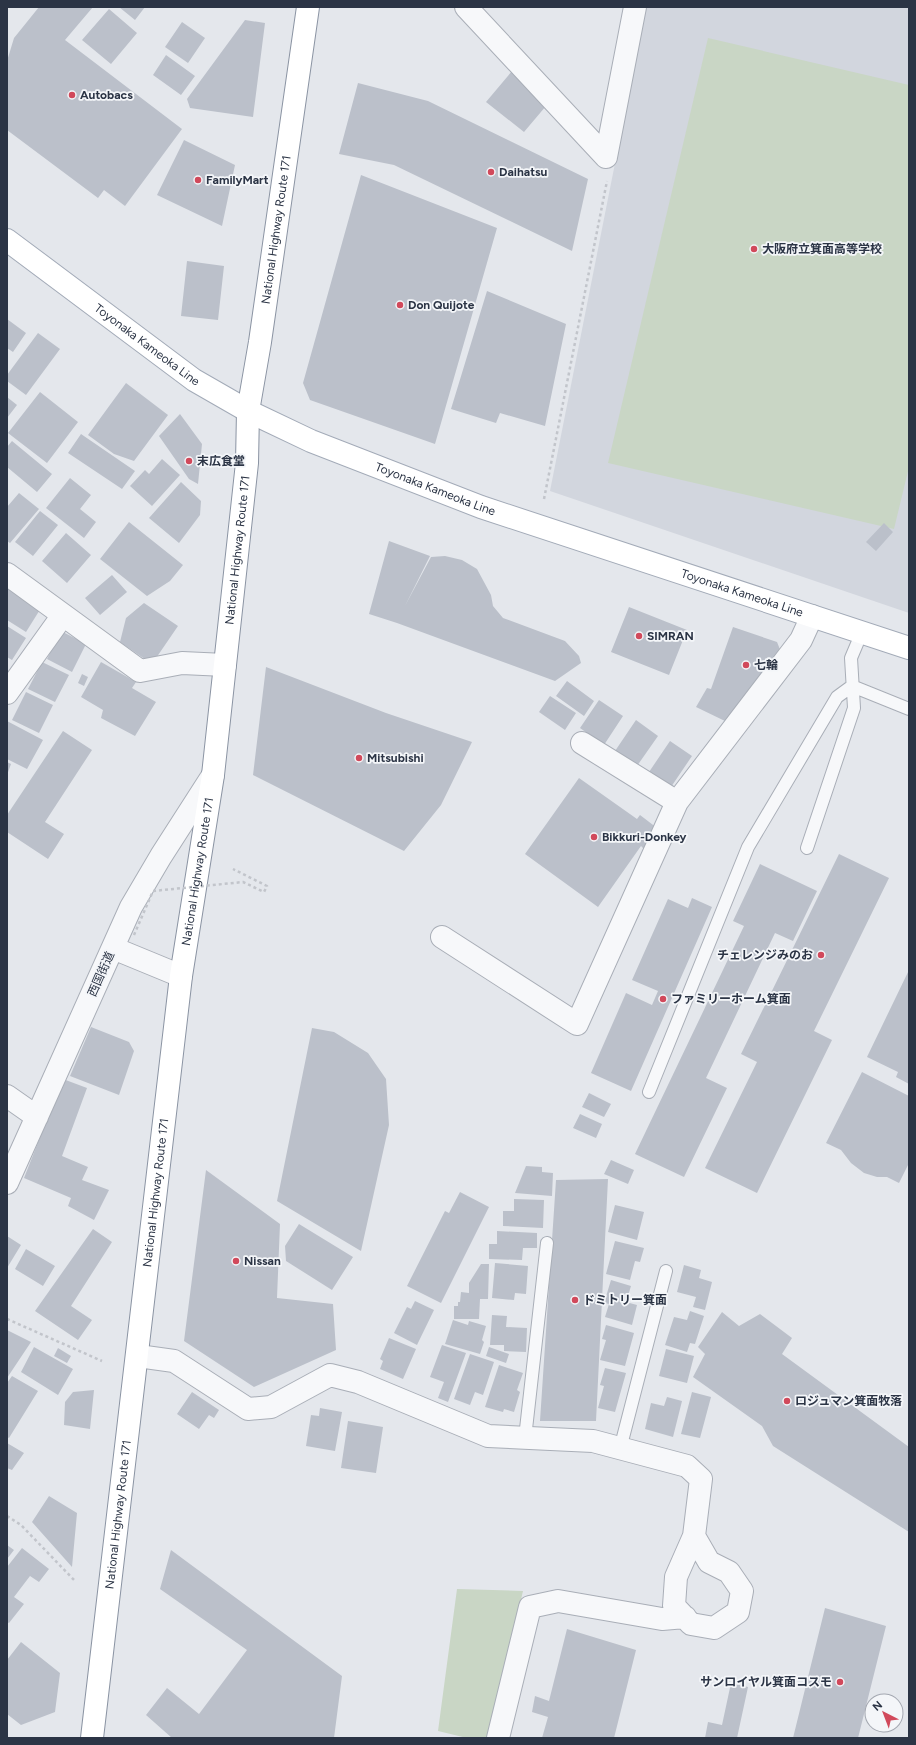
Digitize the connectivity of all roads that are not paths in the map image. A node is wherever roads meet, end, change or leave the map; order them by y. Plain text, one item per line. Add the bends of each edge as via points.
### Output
1 (308, 7) edge
2 (466, 7) edge
3 (635, 7) edge
4 (7, 240) edge
5 (248, 411) junction
6 (7, 574) edge
7 (63, 615) junction
8 (812, 616) junction
9 (862, 632) junction
10 (909, 648) edge
11 (225, 665) junction
12 (10, 682) edge
13 (852, 686) junction
14 (909, 709) edge
15 (582, 743) dead end
16 (213, 775) junction
17 (677, 802) junction
18 (807, 848) dead end
19 (442, 937) dead end
20 (113, 948) junction
21 (181, 976) junction
22 (648, 1092) dead end
23 (7, 1096) edge
24 (37, 1117) junction
25 (7, 1183) edge
26 (547, 1243) dead end
27 (666, 1271) dead end
28 (138, 1356) junction
29 (525, 1438) junction
30 (620, 1449) junction
31 (694, 1536) junction
32 (684, 1617) junction
33 (92, 1738) edge
34 (498, 1738) edge

1 - 5 main road, National Highway Route 171
2 - 3 street via 606,156
4 - 5 main road, Toyonaka Kameoka Line via 194,380
5 - 8 main road, Toyonaka Kameoka Line via 311,441 481,507
5 - 11 main road, National Highway Route 171 via 247,463
6 - 7 street
7 - 11 street via 140,671 182,663
7 - 12 street
8 - 9 main road, Toyonaka Kameoka Line
8 - 17 street via 801,640
9 - 10 main road, Toyonaka Kameoka Line
9 - 13 lane via 851,658
11 - 16 main road, National Highway Route 171
13 - 14 lane
13 - 18 lane via 854,708
13 - 22 lane via 837,697 748,847
15 - 17 street
16 - 20 street, 西国街道 via 161,856 132,907
16 - 21 main road, National Highway Route 171
17 - 19 street via 577,1024
20 - 21 street
20 - 24 street, 西国街道
21 - 28 main road, National Highway Route 171
23 - 24 street
24 - 25 street, 西国街道
26 - 29 lane
27 - 30 lane
28 - 29 street via 174,1361 248,1409 271,1406 330,1375 358,1382 488,1436
28 - 33 main road, National Highway Route 171
29 - 30 street via 593,1442
30 - 31 street via 687,1466 701,1479
31 - 32 street via 676,1577 674,1606
31 - 32 street via 709,1562 729,1572 742,1591 738,1612 714,1628 691,1624
32 - 34 street via 662,1619 558,1601 530,1607

